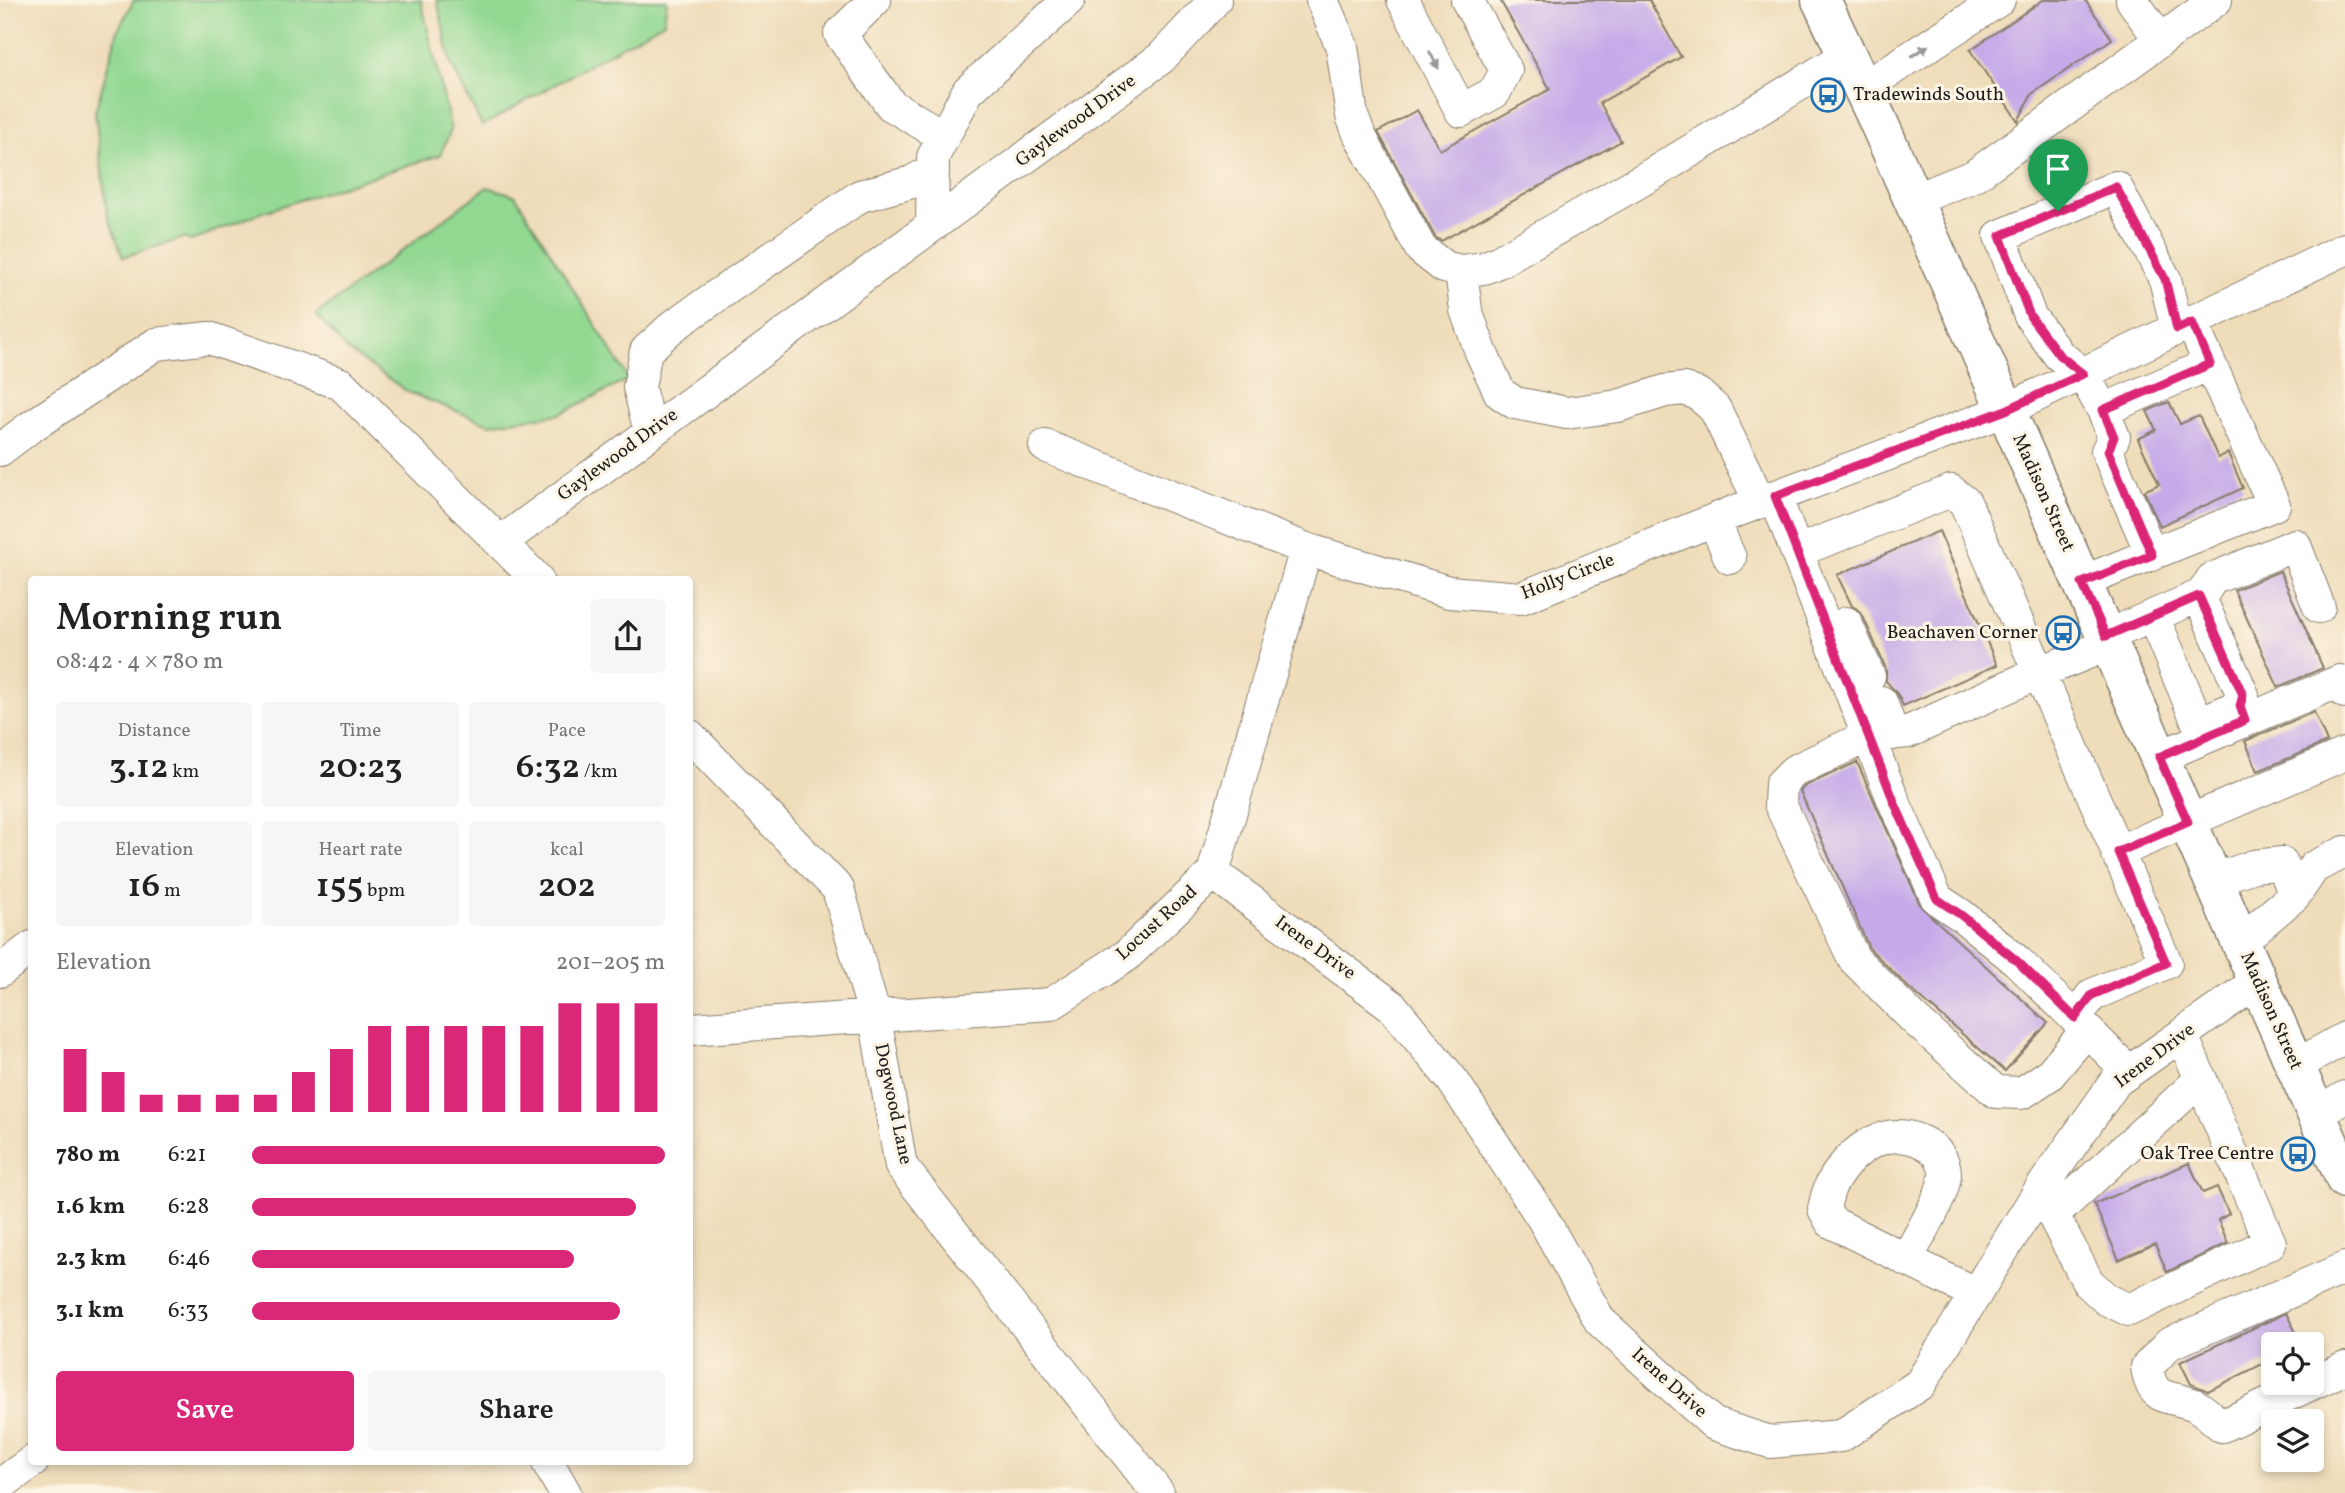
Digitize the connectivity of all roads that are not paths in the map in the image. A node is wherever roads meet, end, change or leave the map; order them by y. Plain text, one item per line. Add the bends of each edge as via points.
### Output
1 (875, 0) edge
2 (1069, 0) edge
3 (1215, 0) edge
4 (1322, 0) edge
5 (1403, 0) edge
6 (1468, 0) edge
7 (1821, 0) edge
8 (1999, 0) edge
9 (2132, 0) edge
10 (2216, 0) edge
11 (2160, 40) junction
12 (1855, 72) junction
13 (943, 136) junction
14 (933, 170) junction
15 (1913, 200) junction
16 (932, 226) junction
17 (2345, 249) edge
18 (1461, 271) junction
19 (2184, 326) junction
20 (2210, 364) junction
21 (2083, 374) junction
22 (2006, 410) junction
23 (2103, 410) junction
24 (650, 432) junction
25 (1045, 446) dead end
26 (0, 450) edge
27 (1768, 499) junction
28 (1714, 520) junction
29 (500, 542) junction
30 (1306, 548) junction
31 (2152, 555) junction
32 (1730, 558) dead end
33 (1801, 560) junction
34 (534, 576) edge
35 (2082, 583) junction
36 (2200, 598) junction
37 (2319, 607) dead end
38 (2153, 616) junction
39 (2108, 640) junction
40 (2038, 673) junction
41 (2345, 692) edge
42 (2243, 713) junction
43 (1881, 735) junction
44 (693, 739) edge
45 (2345, 754) edge
46 (2159, 757) junction
47 (2188, 822) junction
48 (2118, 852) junction
49 (2345, 852) edge
50 (1213, 873) junction
51 (2213, 880) junction
52 (2295, 895) junction
53 (2241, 941) junction
54 (28, 950) edge
55 (0, 971) edge
56 (2258, 981) junction
57 (875, 1017) junction
58 (2081, 1024) junction
59 (693, 1029) edge
60 (2182, 1035) junction
61 (2345, 1038) edge
62 (2295, 1066) junction
63 (2130, 1072) junction
64 (2201, 1079) junction
65 (2331, 1106) edge
66 (2345, 1179) edge
67 (2047, 1202) junction
68 (1906, 1260) dead end
69 (2345, 1268) edge
70 (1976, 1294) junction
71 (2345, 1368) edge
72 (28, 1465) edge
73 (549, 1465) edge
74 (0, 1485) edge
75 (565, 1493) edge
76 (1158, 1493) edge

1 - 13 street via 840,34 891,106
2 - 13 street via 968,91
3 - 16 street, Gaylewood Drive via 1161,58
4 - 18 street via 1342,47 1352,116 1360,136 1421,249 1444,267
5 -> 6 street via 1461,111 1495,92 1506,69
7 - 12 main road, Madison Street
12 -> 8 street
9 - 11 street
10 - 11 street
11 - 15 street via 1974,176
12 - 15 main road, Madison Street
12 - 18 street via 1654,173 1498,262
13 - 14 street via 933,157
14 - 16 street
14 - 24 street via 912,182 860,196 672,327 646,351 639,387
15 - 22 main road, Madison Street
16 - 24 street, Gaylewood Drive
17 - 19 street, Holly Circle
18 - 27 street via 1466,310 1500,393 1515,403 1567,413 1618,406 1665,391 1684,389 1698,394 1715,409
19 - 20 street
19 - 21 street, Holly Circle
19 - 21 street via 2165,279 2116,187 2000,236 2030,316 2059,355
20 - 23 street
20 - 31 street via 2274,505
21 - 22 street, Holly Circle
21 - 23 street
22 - 27 street, Holly Circle
22 - 35 main road, Madison Street
23 - 31 street via 2114,437 2108,451
24 - 29 street, Gaylewood Drive
25 - 30 street, Holly Circle
26 - 29 street via 156,344 209,338 341,384
27 - 28 street, Holly Circle
27 - 33 street
28 - 30 street, Holly Circle via 1521,598 1449,592
28 - 32 street
29 - 34 street
30 - 50 street, Locust Road
31 - 35 street
33 - 40 street via 1951,491 1965,502
33 - 43 street
33 - 43 street via 1829,586 1875,689
35 - 39 main road, Madison Street
36 - 37 street via 2212,579 2295,545
36 - 38 street
36 - 42 street via 2243,695
38 - 39 street
38 - 42 street via 2198,723
39 - 40 street
39 - 46 main road, Madison Street
40 - 43 street via 1908,732
40 - 48 street
41 - 42 street via 2340,681
42 - 46 street
43 - 58 street via 1895,804 1937,899 2017,961
43 - 58 street via 1794,771 1781,784 1780,804 1854,959 1996,1092 2022,1093 2049,1075
44 - 57 street, Dogwood Lane via 838,889
45 - 47 street
46 - 47 main road, Madison Street
47 - 48 street
47 - 51 main road, Madison Street
48 - 58 street via 2166,963 2092,995
49 - 52 street via 2314,867
50 - 57 street, Locust Road via 1126,956 1051,1004
50 - 70 street, Irene Drive via 1392,1006 1454,1081 1543,1219 1600,1321 1714,1424 1770,1442 1841,1436 1920,1384
51 - 52 street via 2254,866 2282,863
51 - 53 main road, Madison Street
52 - 53 street
53 - 56 main road, Madison Street
54 - 55 street
56 - 60 street, Irene Drive
56 - 62 main road, Madison Street
57 - 59 street, Locust Road
57 - 76 street, Dogwood Lane via 901,1166
58 - 63 street
60 - 63 street, Irene Drive
60 - 64 street
61 - 62 street
62 - 65 main road, Madison Street
63 - 67 street, Irene Drive via 2116,1081
64 - 67 street
64 - 67 street via 2270,1242 2129,1310 2106,1299 2088,1282
65 - 66 main road, Madison Street
67 - 70 street, Irene Drive
68 - 70 street
69 - 71 street via 2169,1345 2147,1367 2149,1383 2161,1396 2198,1407 2222,1426
72 - 74 street
73 - 75 street

